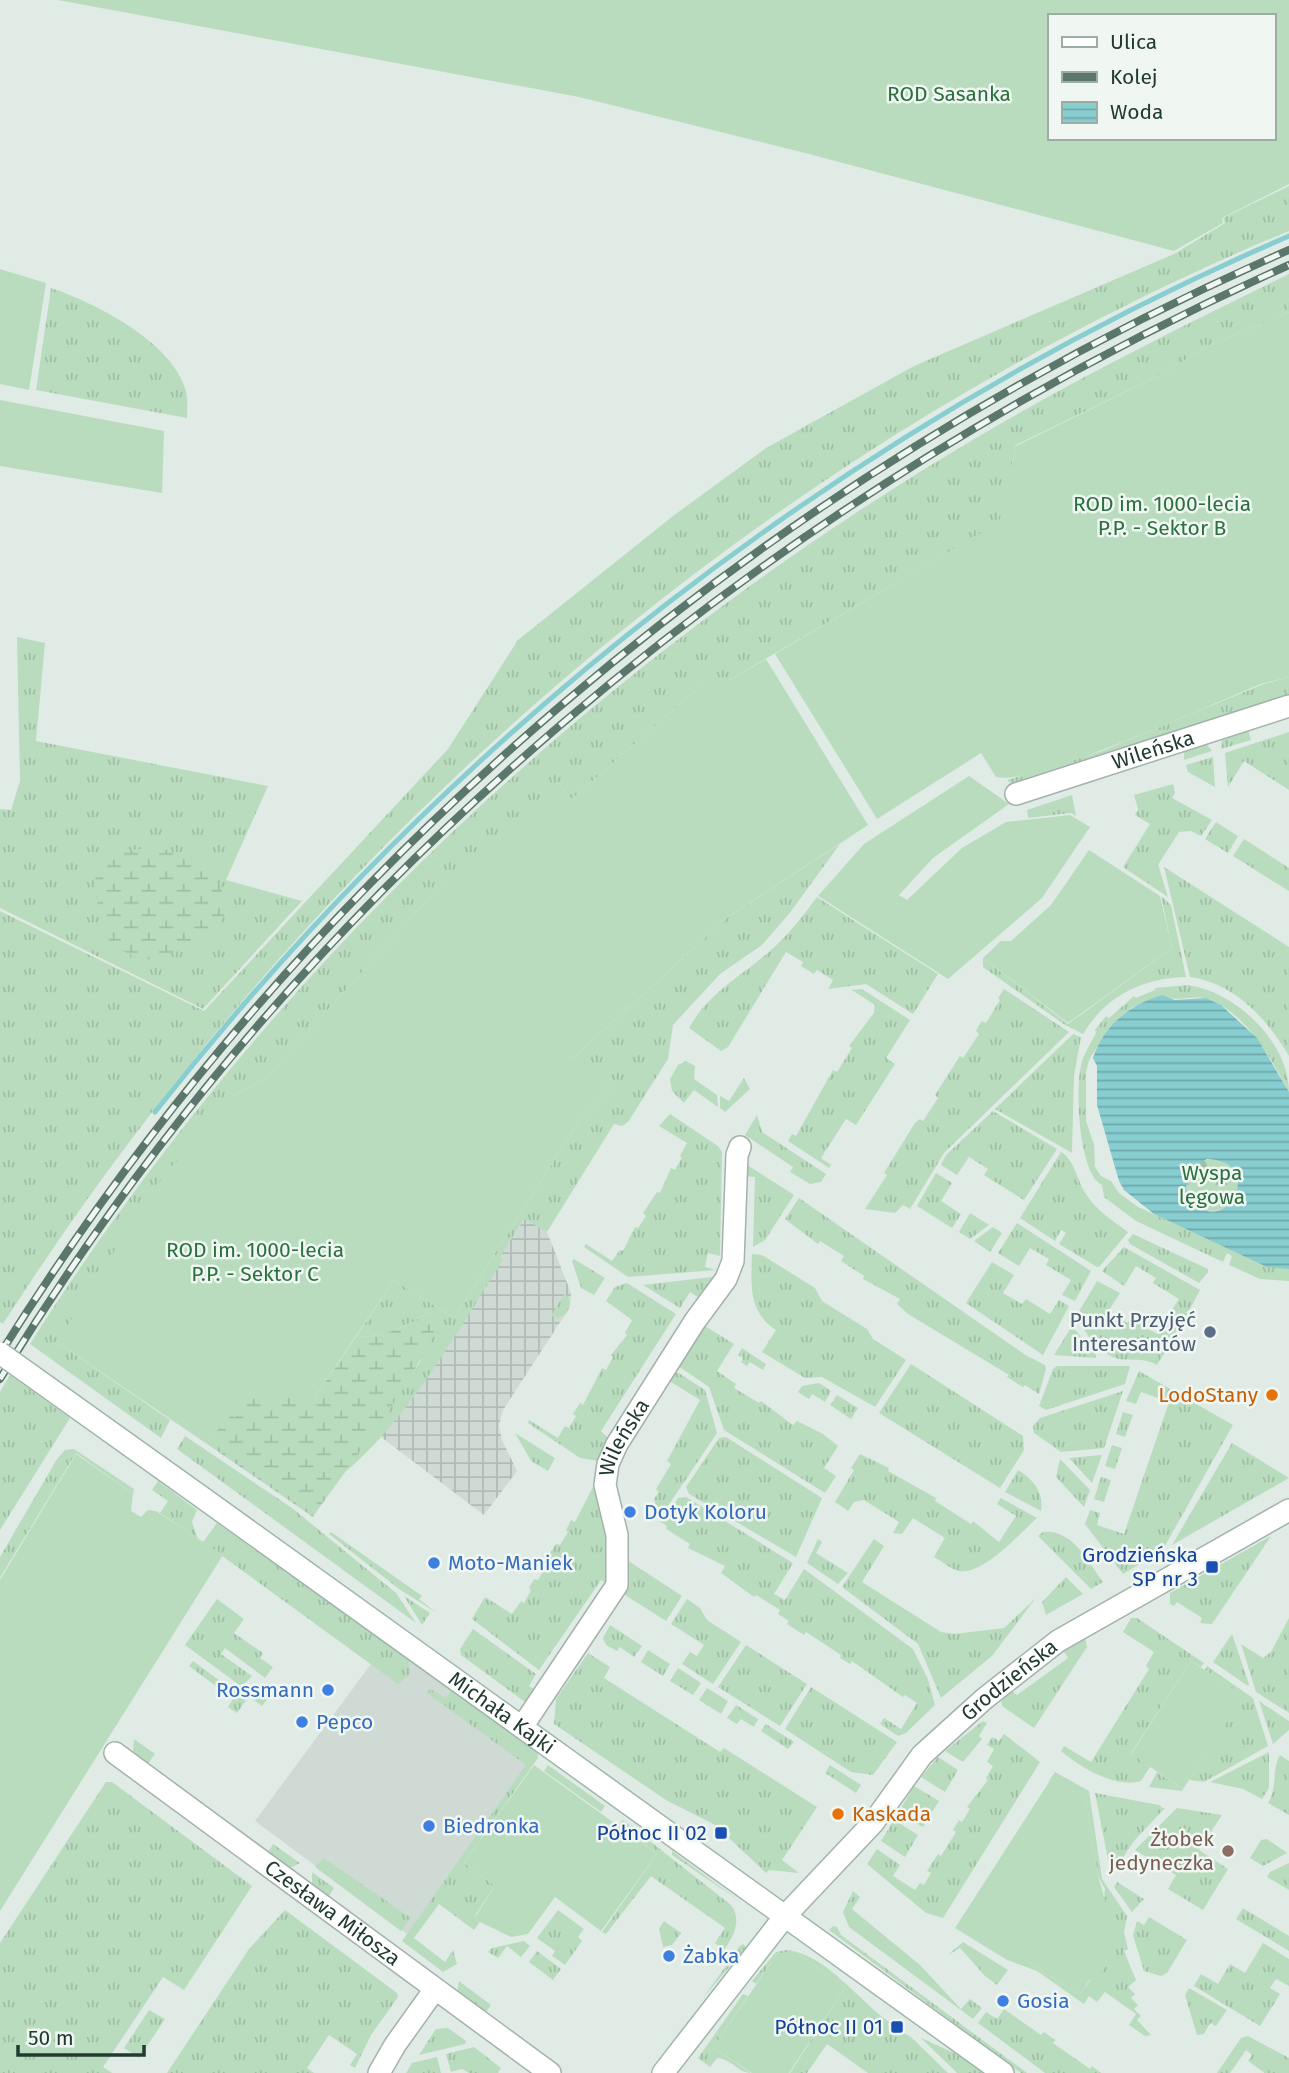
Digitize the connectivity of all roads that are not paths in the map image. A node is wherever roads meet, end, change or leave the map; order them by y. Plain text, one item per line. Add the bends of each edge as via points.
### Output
1 (1289, 706) edge
2 (1016, 794) dead end
3 (740, 1147) dead end
4 (0, 1353) edge
5 (1289, 1510) edge
6 (522, 1727) junction
7 (115, 1753) dead end
8 (785, 1916) junction
9 (435, 1989) junction
10 (379, 2073) edge
11 (550, 2073) edge
12 (663, 2073) edge
13 (1003, 2073) edge

1 - 2 street, Wileńska
3 - 6 street, Wileńska via 729,1272 687,1332 608,1464 606,1485 617,1535 617,1585
4 - 6 street, Michała Kajki, bridge
5 - 8 street, Grodzieńska via 1024,1665 922,1755 873,1823
6 - 8 street, Michała Kajki
7 - 9 street, Czesława Miłosza
8 - 12 street, Grodzieńska
8 - 13 street, Michała Kajki
9 - 10 street
9 - 11 street, Czesława Miłosza

